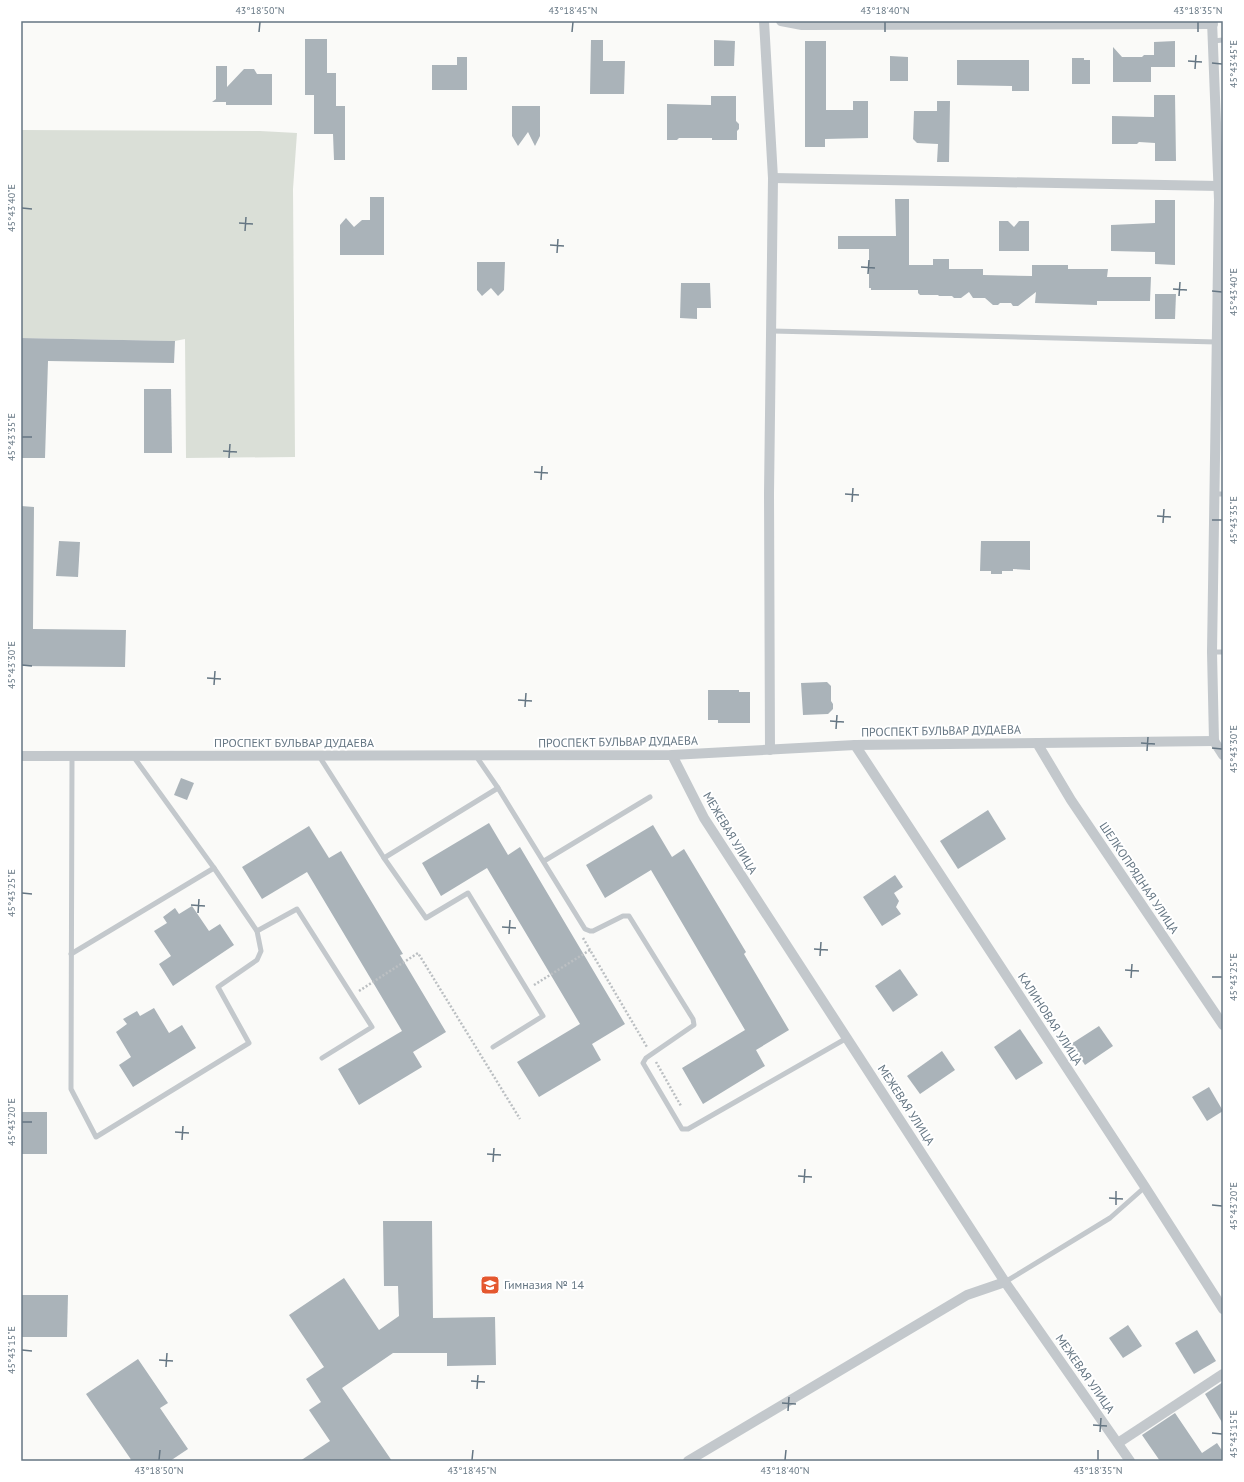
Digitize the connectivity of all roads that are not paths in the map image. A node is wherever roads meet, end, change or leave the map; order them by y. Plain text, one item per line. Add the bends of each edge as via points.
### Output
1 (764, 21) edge
2 (781, 21) edge
3 (1212, 23) edge
4 (1218, 40) edge
5 (773, 178) junction
6 (1219, 186) junction
7 (1221, 200) edge
8 (772, 331) junction
9 (1219, 346) edge
10 (1219, 494) edge
11 (1212, 652) junction
12 (1223, 652) edge
13 (1037, 743) junction
14 (855, 745) junction
15 (1220, 749) edge
16 (770, 750) junction
17 (672, 755) junction
18 (21, 756) edge
19 (72, 756) junction
20 (132, 756) junction
21 (319, 756) junction
22 (476, 756) junction
23 (498, 788) junction
24 (650, 797) dead end
25 (384, 858) junction
26 (544, 861) junction
27 (214, 868) junction
28 (257, 931) junction
29 (71, 954) junction
30 (1223, 1025) edge
31 (847, 1038) junction
32 (493, 1047) dead end
33 (322, 1058) dead end
34 (1145, 1187) junction
35 (1006, 1282) junction
36 (1223, 1309) edge
37 (1223, 1374) edge
38 (1118, 1443) junction
39 (688, 1461) edge
40 (1130, 1461) edge

1 - 5 street
2 - 3 street via 802,25
3 - 4 street
4 - 6 street
5 - 6 street
5 - 8 street
6 - 7 street
7 - 9 street
8 - 9 lane
8 - 16 street via 769,494
9 - 10 street
10 - 11 street
11 - 12 lane
11 - 15 street
13 - 14 street, ПРОСПЕКТ БУЛЬВАР ДУДАЕВА
13 - 15 street, ПРОСПЕКТ БУЛЬВАР ДУДАЕВА
13 - 30 street, ШЕЛКОПРЯДНАЯ УЛИЦА via 1071,800
14 - 16 street, ПРОСПЕКТ БУЛЬВАР ДУДАЕВА
14 - 34 street, КАЛИНОВАЯ УЛИЦА
16 - 17 street, ПРОСПЕКТ БУЛЬВАР ДУДАЕВА
17 - 22 street, ПРОСПЕКТ БУЛЬВАР ДУДАЕВА
17 - 31 street, МЕЖЕВАЯ УЛИЦА via 704,818
18 - 19 street, ПРОСПЕКТ БУЛЬВАР ДУДАЕВА
19 - 20 street, ПРОСПЕКТ БУЛЬВАР ДУДАЕВА
19 - 29 lane
20 - 21 street, ПРОСПЕКТ БУЛЬВАР ДУДАЕВА
20 - 27 lane
21 - 22 street, ПРОСПЕКТ БУЛЬВАР ДУДАЕВА
21 - 25 lane
22 - 23 lane
23 - 25 lane
23 - 26 lane
24 - 26 lane
25 - 32 lane via 426,918 468,893 543,1016
26 - 31 lane via 587,930 593,931 626,915 631,918 693,1019 694,1025 644,1060 644,1066 680,1127 685,1130
27 - 28 lane
27 - 29 lane
28 - 29 lane via 261,951 257,960 218,987 249,1043 96,1137 71,1089
28 - 33 lane via 297,909 372,1027
31 - 35 street, МЕЖЕВАЯ УЛИЦА
34 - 35 lane via 1110,1218
34 - 36 street, КАЛИНОВАЯ УЛИЦА
35 - 38 street, МЕЖЕВАЯ УЛИЦА
35 - 39 street via 967,1295
37 - 38 street
38 - 40 street, МЕЖЕВАЯ УЛИЦА

